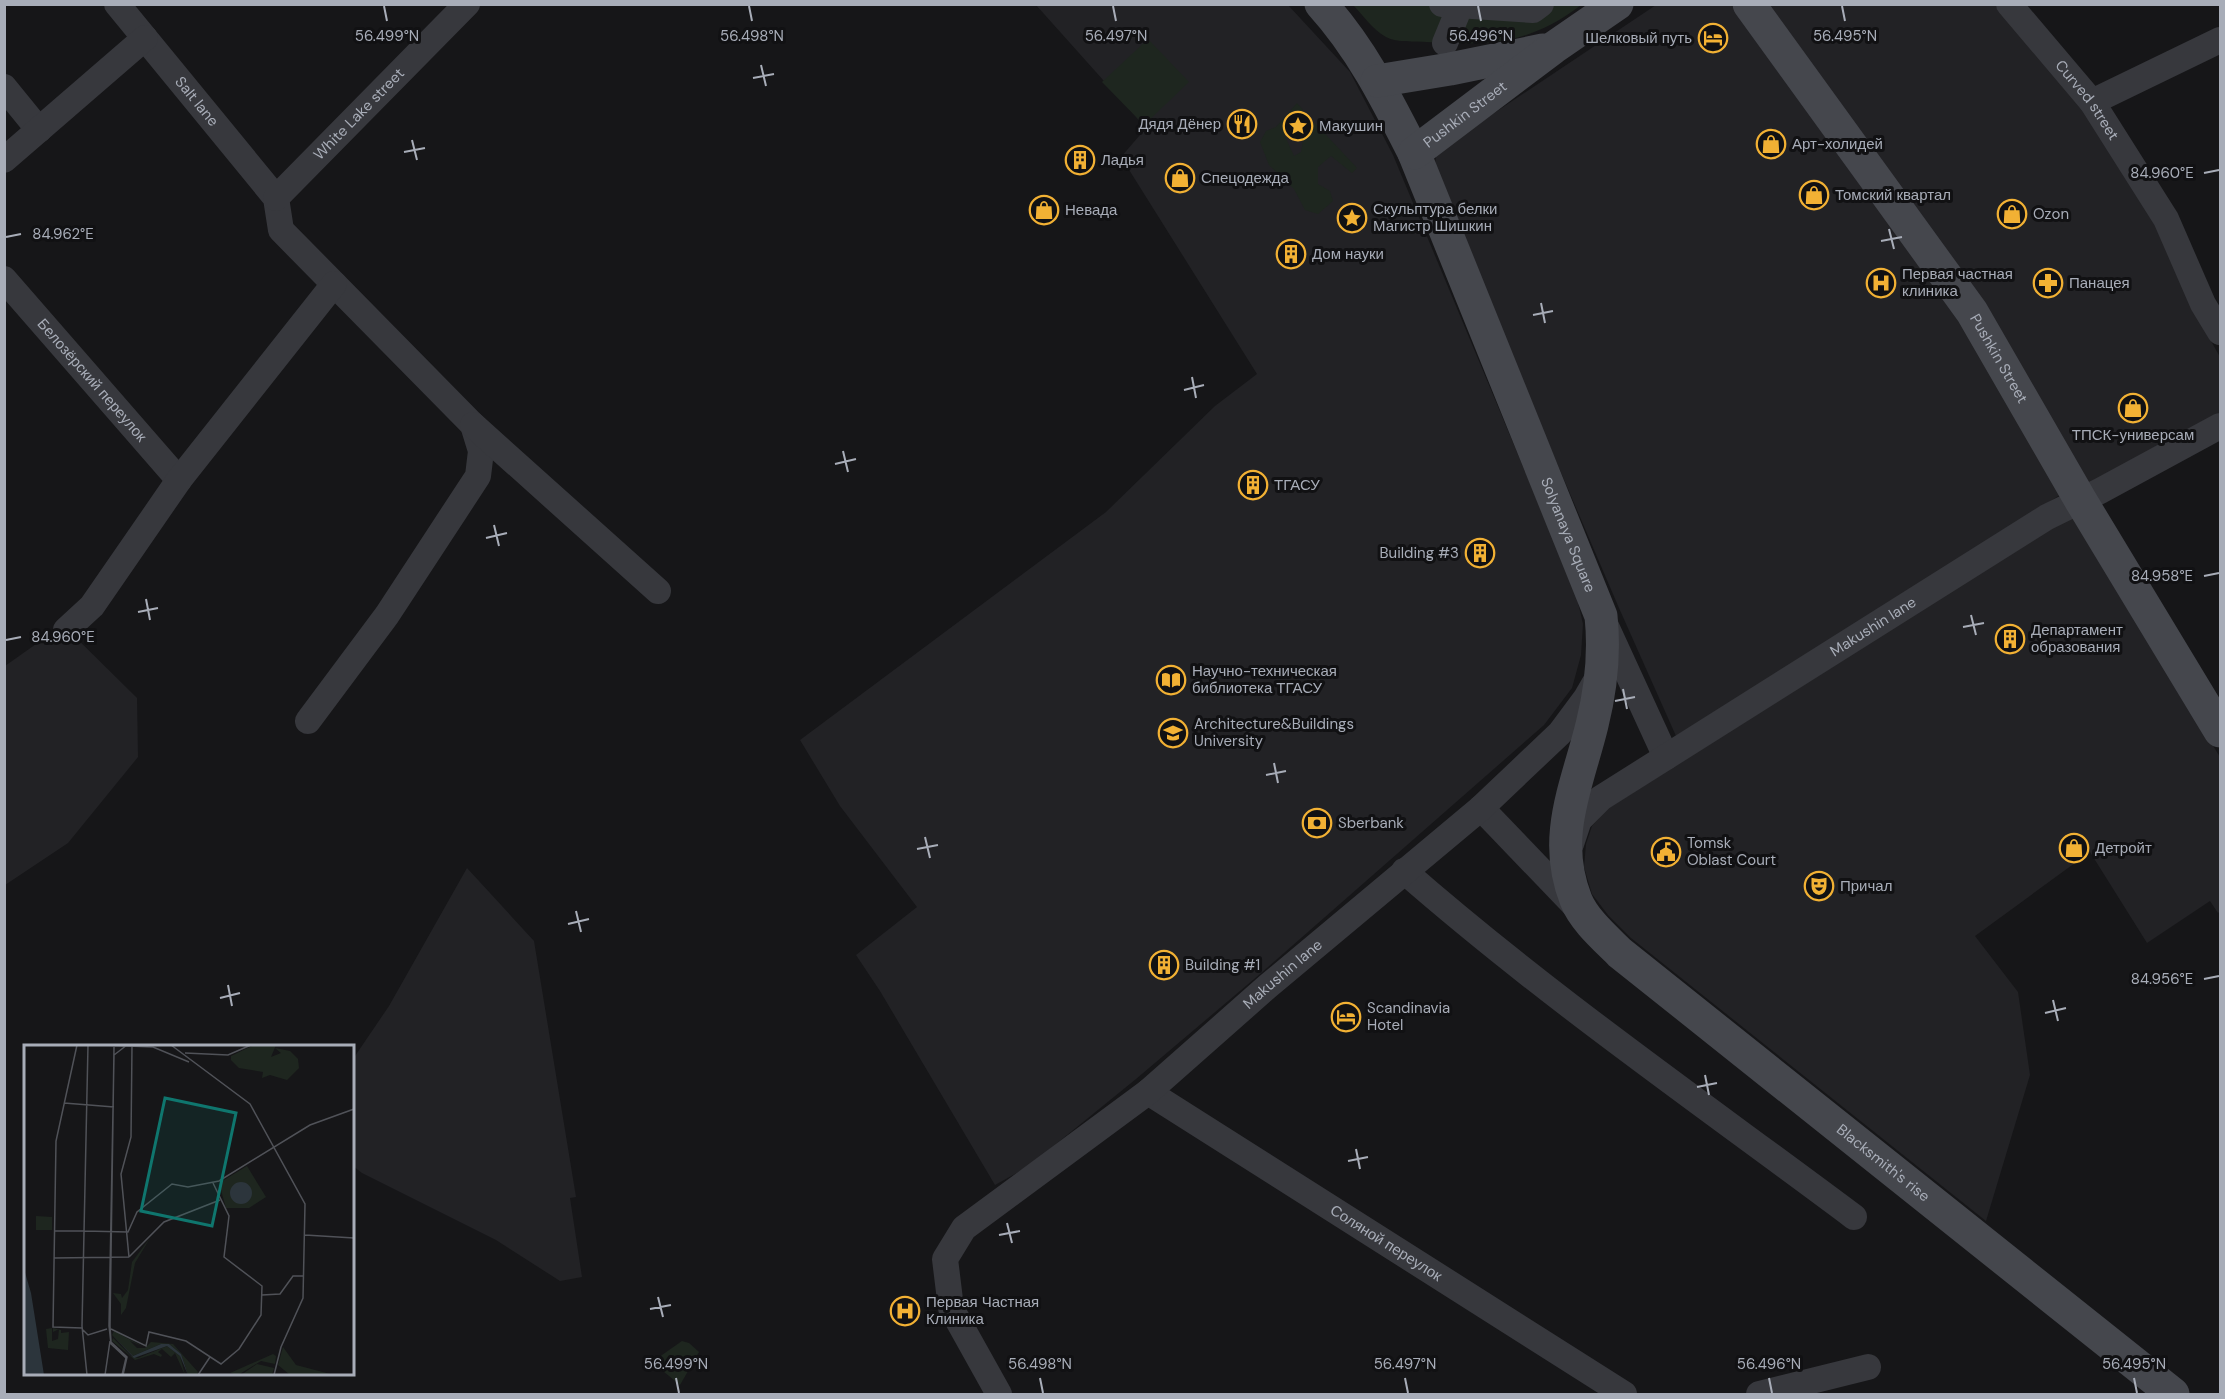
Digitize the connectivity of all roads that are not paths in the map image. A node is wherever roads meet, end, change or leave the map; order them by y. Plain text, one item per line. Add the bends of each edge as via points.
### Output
1 (117, 4) edge
2 (467, 4) edge
3 (1321, 4) edge
4 (1541, 4) edge
5 (1617, 4) edge
6 (1749, 4) edge
7 (2009, 4) edge
8 (1450, 5) edge
9 (145, 38) junction
10 (2220, 40) edge
11 (1553, 48) junction
12 (1377, 81) junction
13 (4, 87) edge
14 (2092, 102) junction
15 (39, 130) junction
16 (1414, 153) junction
17 (4, 160) edge
18 (276, 198) junction
19 (4, 279) edge
20 (334, 284) junction
21 (2220, 333) edge
22 (473, 425) junction
23 (2220, 426) edge
24 (179, 480) junction
25 (2081, 501) junction
26 (657, 591) dead end
27 (1601, 616) junction
28 (66, 630) dead end
29 (1602, 668) junction
30 (308, 721) dead end
31 (2220, 731) edge
32 (1666, 757) junction
33 (1481, 808) junction
34 (1567, 869) junction
35 (1404, 871) junction
36 (1596, 928) junction
37 (1148, 1092) junction
38 (1854, 1217) dead end
39 (1868, 1367) dead end
40 (999, 1395) edge
41 (1624, 1395) edge
42 (1759, 1395) edge
43 (2173, 1395) edge

1 - 9 street, Salt lane
2 - 18 street, White Lake street
3 - 12 main road, Pushkin Street
4 - 8 street via 1533,10
5 - 11 main road, Pushkin Street
6 - 25 main road, Pushkin Street via 1972,312
7 - 14 street, Curved street
9 - 15 street
9 - 18 street, Salt lane
10 - 14 street
11 - 12 main road, Pushkin Street
11 - 16 main road, Pushkin Street
12 - 16 main road, Pushkin Street
13 - 15 street
14 - 21 street, Curved street via 2166,219
15 - 17 street
16 - 27 main road, Solyanaya Square
18 - 20 street via 281,230
19 - 24 street, Белозёрский переулок
20 - 22 street
20 - 24 street
22 - 26 street
22 - 30 street via 481,451 478,476 387,615
23 - 25 street, Makushin lane
24 - 28 street via 92,606
25 - 31 main road, Pushkin Street
25 - 32 street, Makushin lane via 2047,517
27 - 29 main road, Solyanaya Square
27 - 32 street
29 - 33 street, Makushin lane via 1586,698 1560,732
29 - 34 main road, Solyanaya Square via 1592,724 1568,810 1564,840
32 - 34 street, Makushin lane via 1601,798 1579,820
33 - 35 street, Makushin lane
33 - 36 street
34 - 36 main road, Solyanaya Square via 1576,902
35 - 37 street, Makushin lane
35 - 38 street via 1635,1056
36 - 43 main road, Blacksmith's rise via 1620,953
37 - 40 street, Makushin lane via 964,1228 945,1259 951,1308
37 - 41 street, Соляной переулок
39 - 42 street

